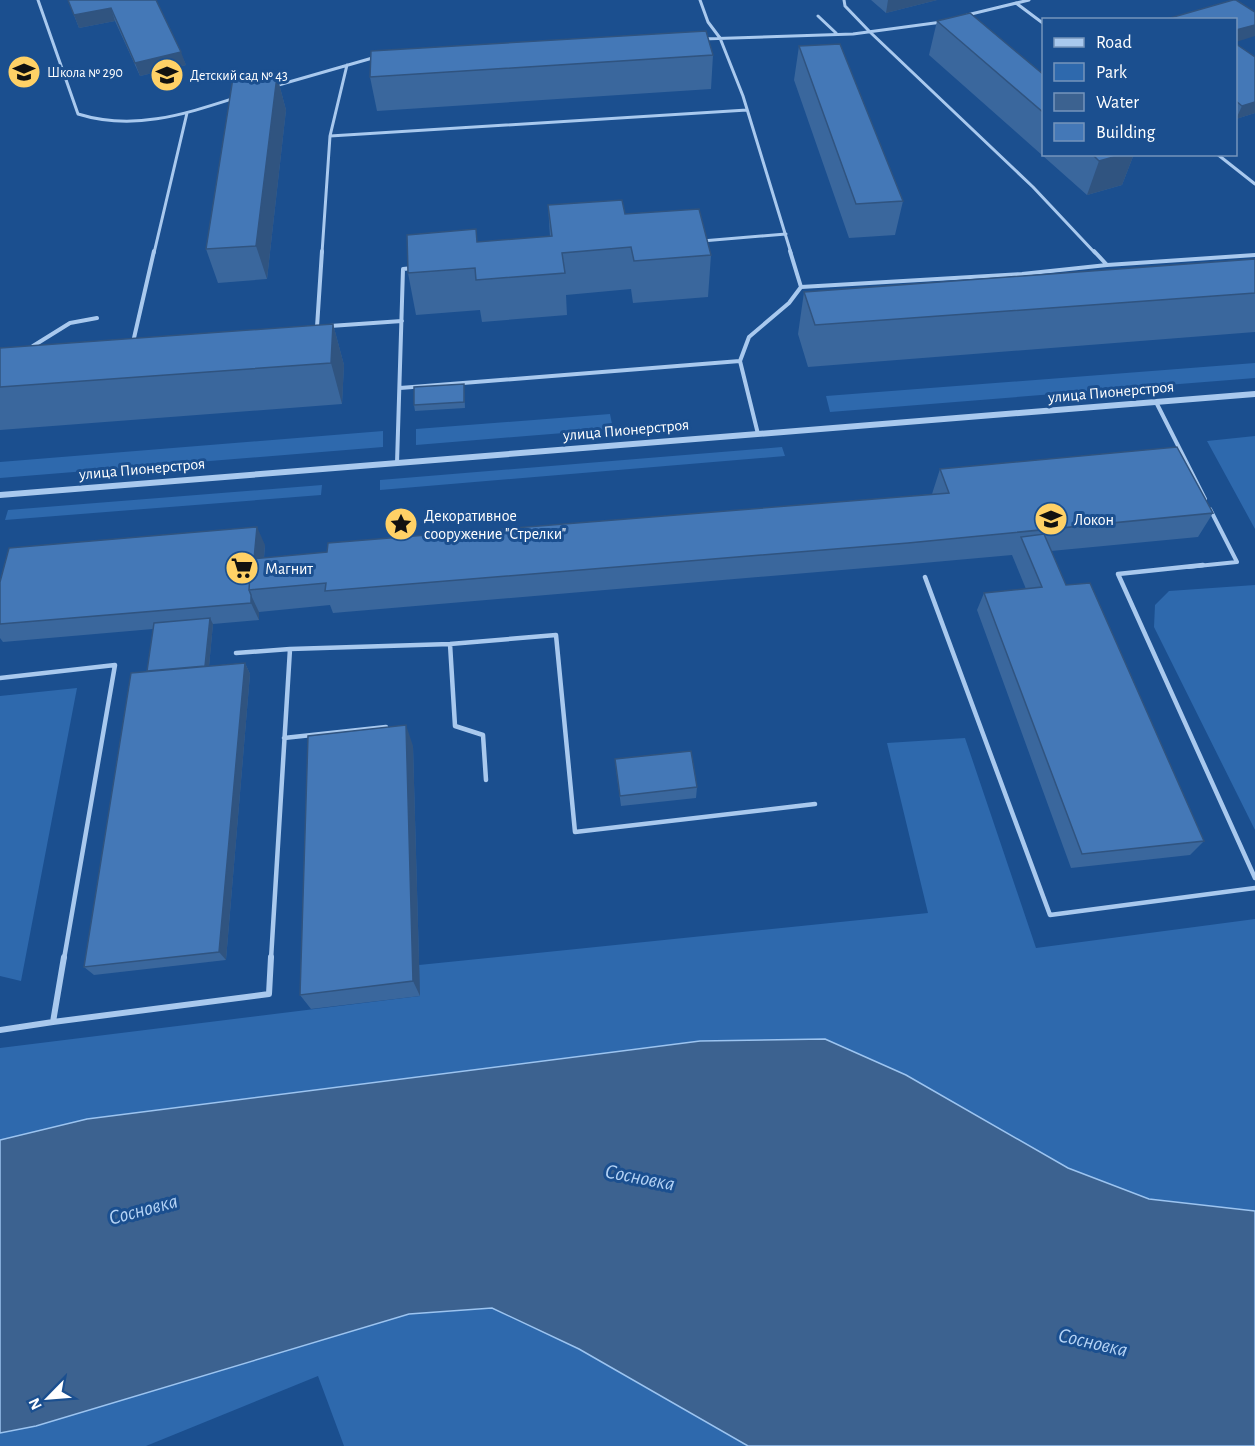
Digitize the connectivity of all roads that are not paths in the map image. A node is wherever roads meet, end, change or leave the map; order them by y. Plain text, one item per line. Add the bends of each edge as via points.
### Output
1 (38, 0) edge
2 (700, 0) edge
3 (844, 0) edge
4 (1029, 0) edge
5 (1016, 3) junction
6 (818, 16) dead end
7 (964, 16) edge
8 (944, 21) edge
9 (1042, 22) edge
10 (870, 32) junction
11 (836, 33) junction
12 (720, 38) junction
13 (699, 39) edge
14 (380, 57) edge
15 (347, 64) junction
16 (267, 89) edge
17 (244, 96) edge
18 (747, 110) junction
19 (187, 113) junction
20 (330, 136) junction
21 (1220, 156) edge
22 (1255, 184) edge
23 (786, 234) junction
24 (698, 241) edge
25 (1255, 255) edge
26 (1107, 265) junction
27 (423, 267) edge
28 (801, 288) junction
29 (97, 318) dead end
30 (402, 321) junction
31 (308, 327) edge
32 (317, 327) junction
33 (134, 338) junction
34 (144, 338) edge
35 (124, 339) edge
36 (44, 345) edge
37 (33, 346) junction
38 (22, 347) edge
39 (740, 361) junction
40 (400, 388) junction
41 (1255, 394) edge
42 (1156, 402) junction
43 (758, 434) junction
44 (397, 463) junction
45 (0, 495) edge
46 (925, 577) dead end
47 (450, 644) junction
48 (290, 649) junction
49 (236, 652) dead end
50 (0, 678) edge
51 (386, 727) edge
52 (284, 738) junction
53 (486, 780) dead end
54 (816, 804) dead end
55 (1255, 878) edge
56 (1255, 888) edge
57 (53, 1022) junction
58 (0, 1030) edge

1 - 19 lane via 78,114 98,122 126,125 159,122
2 - 12 lane via 708,22
3 - 10 lane via 845,6
4 - 5 lane
5 - 7 lane
5 - 9 lane
6 - 11 lane
8 - 10 lane
10 - 11 lane
10 - 26 lane via 1033,187
11 - 12 lane
12 - 13 lane
12 - 18 lane
14 - 15 lane
15 - 16 lane
15 - 20 lane
17 - 19 lane
18 - 20 lane
18 - 23 lane
19 - 33 lane
20 - 32 lane
21 - 22 lane
23 - 24 lane
23 - 28 lane
25 - 26 lane
26 - 28 lane
27 - 30 lane via 403,269
28 - 39 lane via 749,337
29 - 37 lane via 70,323
30 - 32 lane
30 - 40 lane
31 - 32 lane
33 - 34 lane
33 - 35 lane
36 - 37 lane
37 - 38 lane
39 - 40 lane
39 - 43 lane
40 - 44 lane
41 - 42 street, улица Пионерстроя
42 - 43 street, улица Пионерстроя
42 - 55 lane via 1237,562 1118,574
43 - 44 street, улица Пионерстроя
44 - 45 street, улица Пионерстроя
46 - 56 lane via 1050,915
47 - 48 lane
47 - 53 lane via 455,726 483,735
47 - 54 lane via 556,635 575,832
48 - 49 lane
48 - 52 lane
50 - 57 lane via 115,665
51 - 52 lane
52 - 57 lane via 269,994
57 - 58 lane

